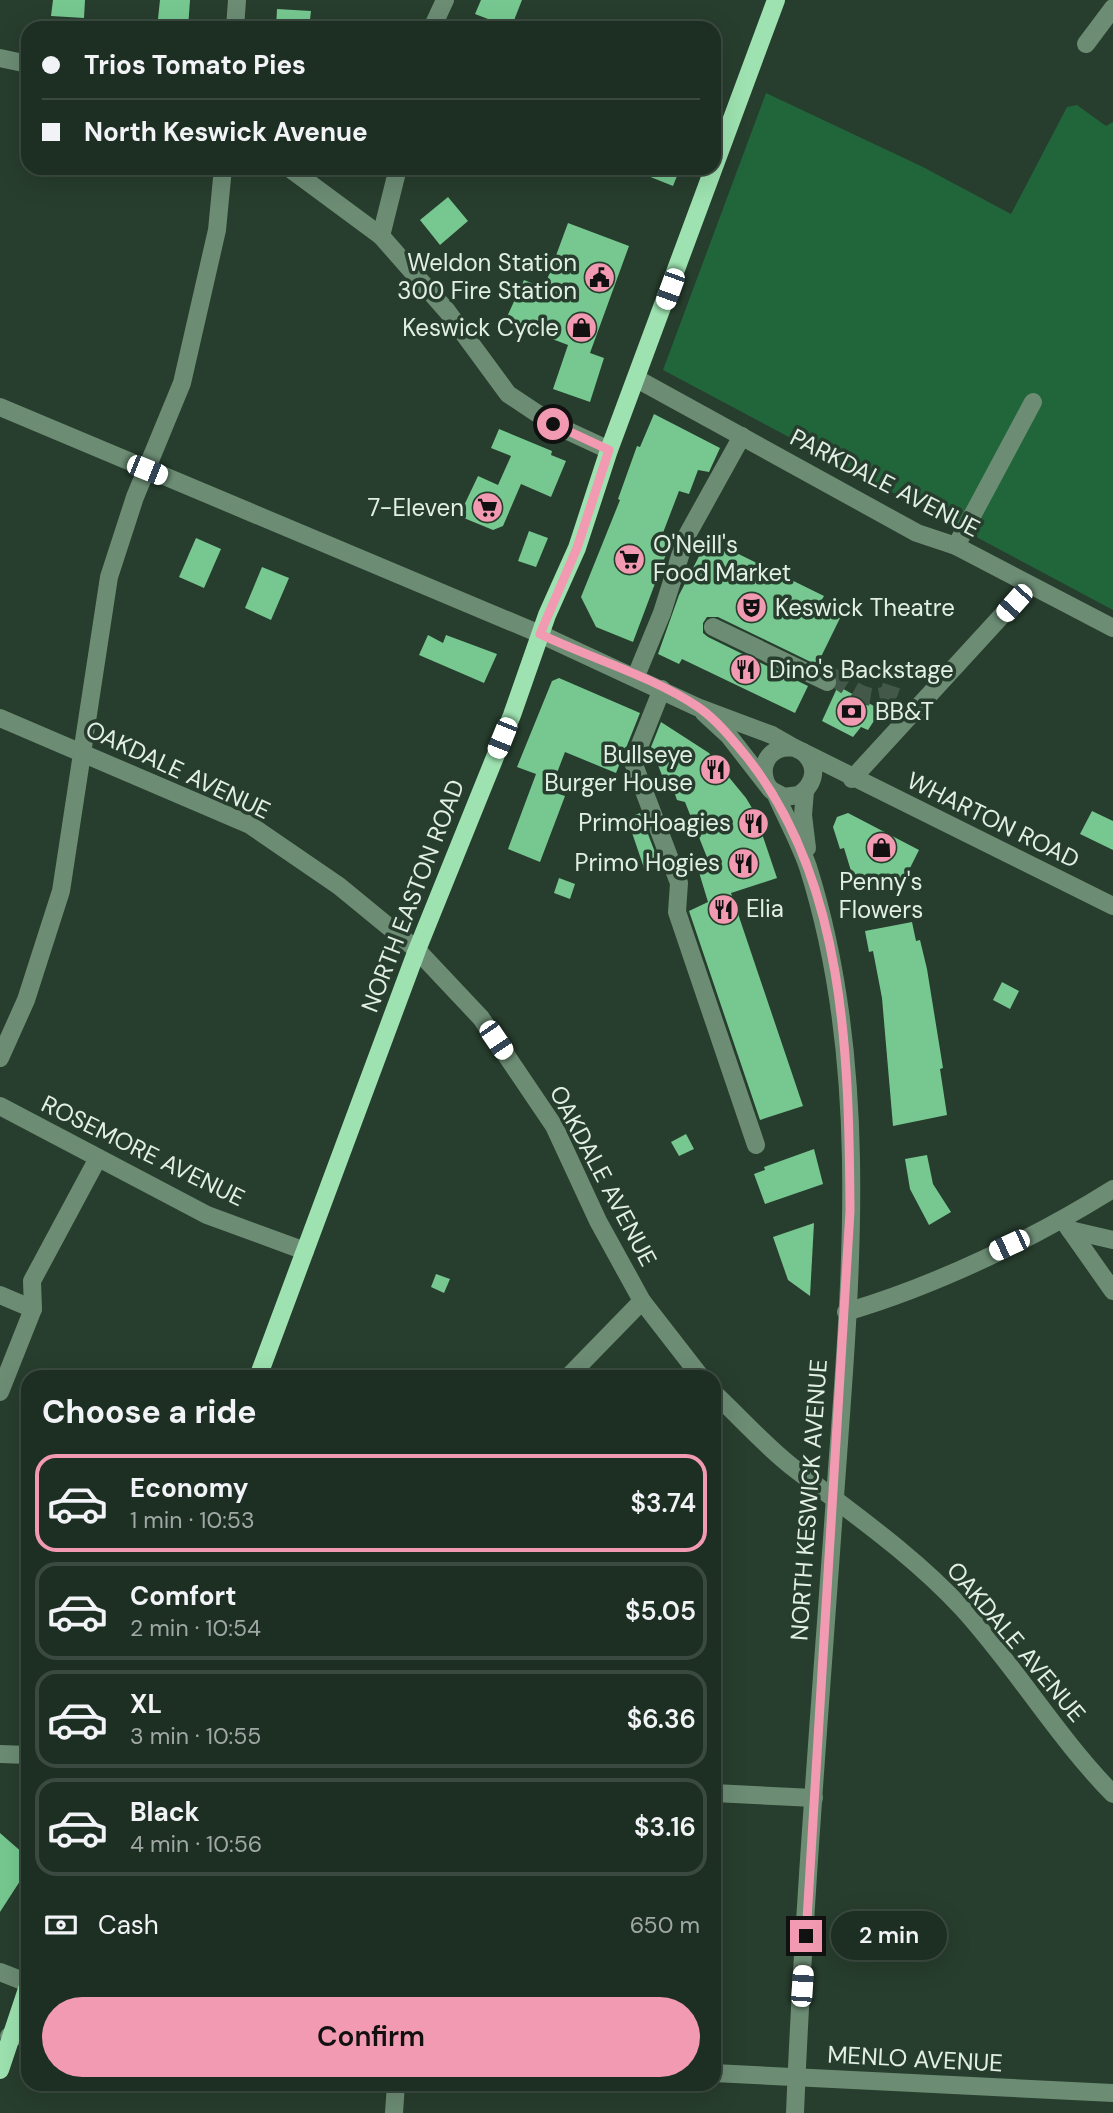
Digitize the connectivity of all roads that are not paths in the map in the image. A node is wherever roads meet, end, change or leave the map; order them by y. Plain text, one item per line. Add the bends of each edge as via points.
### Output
1 (237, 0) edge
2 (445, 0) edge
3 (776, 0) edge
4 (1113, 8) edge
5 (236, 21) edge
6 (435, 21) edge
7 (1086, 44) dead end
8 (0, 58) edge
9 (21, 62) edge
10 (721, 148) edge
11 (222, 175) edge
12 (298, 175) edge
13 (396, 175) edge
14 (711, 175) edge
15 (381, 236) junction
16 (637, 379) junction
17 (1033, 402) dead end
18 (0, 407) edge
19 (742, 436) junction
20 (609, 450) junction
21 (147, 470) junction
22 (956, 546) junction
23 (1029, 586) junction
24 (713, 627) dead end
25 (1113, 628) edge
26 (540, 634) junction
27 (636, 676) junction
28 (827, 682) tunnel mouth
29 (662, 689) junction
30 (697, 707) junction
31 (0, 718) edge
32 (796, 749) junction
33 (83, 752) junction
34 (852, 779) junction
35 (769, 788) junction
36 (808, 788) junction
37 (815, 892) junction
38 (1113, 906) edge
39 (417, 950) junction
40 (0, 1058) edge
41 (0, 1106) edge
42 (756, 1145) dead end
43 (98, 1158) junction
44 (1113, 1189) edge
45 (1066, 1225) junction
46 (1113, 1240) edge
47 (305, 1251) junction
48 (1113, 1291) edge
49 (0, 1295) edge
50 (642, 1301) junction
51 (33, 1309) junction
52 (846, 1312) junction
53 (7, 1354) edge
54 (261, 1370) edge
55 (575, 1370) edge
56 (696, 1370) edge
57 (0, 1392) edge
58 (721, 1400) edge
59 (835, 1497) junction
60 (0, 1754) edge
61 (21, 1755) edge
62 (721, 1793) edge
63 (1113, 1794) edge
64 (814, 1798) junction
65 (0, 1972) edge
66 (21, 1982) edge
67 (21, 2005) edge
68 (12, 2030) edge
69 (0, 2070) edge
70 (721, 2073) edge
71 (797, 2078) junction
72 (396, 2091) edge
73 (1113, 2093) edge
74 (394, 2113) edge
75 (795, 2113) edge

1 - 5 street
2 - 6 street
3 - 10 main road, NORTH EASTON ROAD
4 - 7 street
8 - 9 street
11 - 21 street via 217,230 182,383
12 - 15 street
13 - 15 street
14 - 16 main road, NORTH EASTON ROAD
15 - 20 street via 447,311 508,394 553,424
16 - 19 street, PARKDALE AVENUE
16 - 20 main road, NORTH EASTON ROAD
17 - 22 street
18 - 21 street, NORTH KESWICK AVENUE
19 - 22 street, PARKDALE AVENUE via 917,533
19 - 27 street via 686,537
20 - 26 main road, NORTH EASTON ROAD via 577,548
21 - 26 street, NORTH KESWICK AVENUE
21 - 33 street via 109,576
22 - 23 street, PARKDALE AVENUE
23 - 25 street, PARKDALE AVENUE
23 - 34 street
24 - 28 street
26 - 27 street, NORTH KESWICK AVENUE
26 - 39 main road, NORTH EASTON ROAD
27 - 29 street, NORTH KESWICK AVENUE
29 - 30 street, NORTH KESWICK AVENUE
29 - 42 street via 633,762 679,883 677,912
30 - 32 street, NORTH KESWICK AVENUE via 759,729
30 - 35 street, NORTH KESWICK AVENUE via 729,736
31 - 33 street, OAKDALE AVENUE
32 - 34 street, WHARTON ROAD
32 - 35 street via 779,748 770,755 764,766
32 - 36 street, NORTH KESWICK AVENUE via 813,766
33 - 39 street, OAKDALE AVENUE via 250,825 339,886
33 - 40 street via 61,891 26,1000
34 - 36 street via 826,779
34 - 38 street, WHARTON ROAD
35 - 36 street via 791,797
35 - 37 street, NORTH KESWICK AVENUE via 802,851
36 - 37 street, NORTH KESWICK AVENUE via 803,826
37 - 52 street, NORTH KESWICK AVENUE via 837,994 845,1059 850,1198
39 - 47 main road, NORTH EASTON ROAD
39 - 50 street, OAKDALE AVENUE via 481,1018 554,1126
41 - 43 street, ROSEMORE AVENUE
43 - 47 street, ROSEMORE AVENUE via 207,1215
43 - 51 street via 32,1281
44 - 45 street
45 - 46 street
45 - 48 street
45 - 52 street
47 - 54 main road, NORTH EASTON ROAD
49 - 51 street
50 - 55 street
50 - 56 street, OAKDALE AVENUE
51 - 53 street
52 - 59 street, NORTH KESWICK AVENUE
53 - 57 street
58 - 59 street, OAKDALE AVENUE via 793,1467
59 - 63 street, OAKDALE AVENUE via 917,1563 963,1609 1087,1768
59 - 64 street, NORTH KESWICK AVENUE
60 - 61 street
62 - 64 street
64 - 71 street, NORTH KESWICK AVENUE
65 - 66 street
67 - 68 main road
68 - 69 main road
70 - 71 street, MENLO AVENUE
71 - 73 street, MENLO AVENUE
71 - 75 street, NORTH KESWICK AVENUE
72 - 74 street

